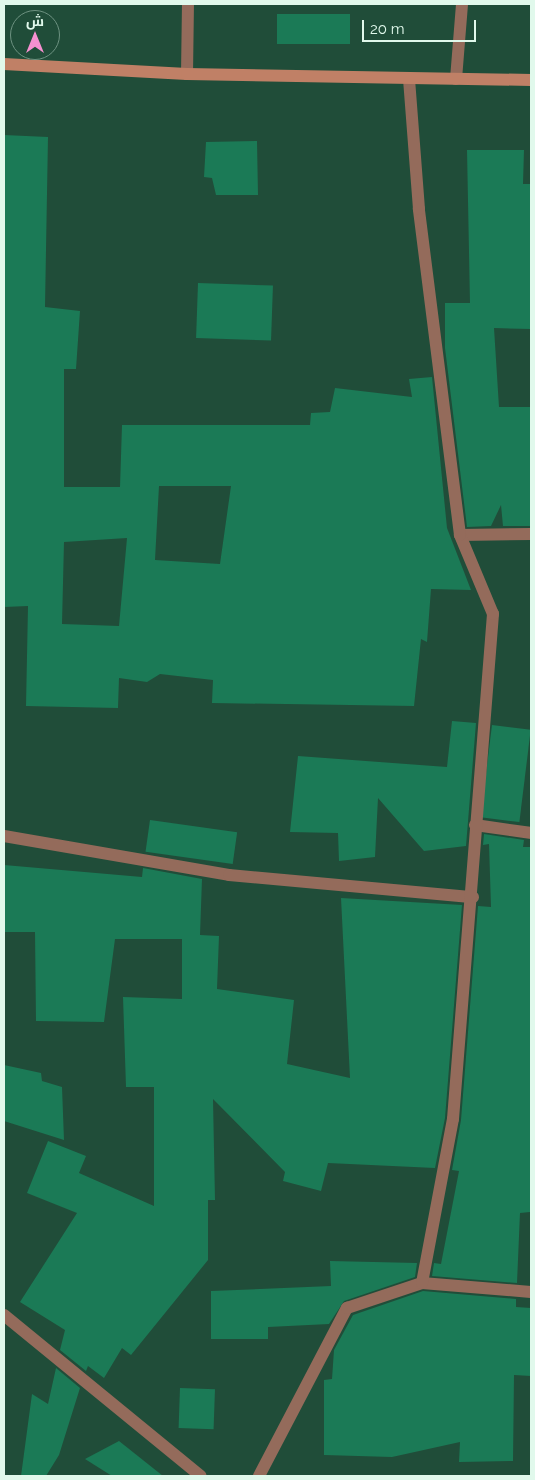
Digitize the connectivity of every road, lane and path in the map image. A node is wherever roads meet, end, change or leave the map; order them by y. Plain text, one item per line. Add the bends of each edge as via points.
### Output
1 (188, 4) edge
2 (462, 4) edge
3 (4, 64) edge
4 (187, 74) junction
5 (409, 78) junction
6 (456, 79) junction
7 (531, 80) edge
8 (531, 534) edge
9 (460, 535) junction
10 (475, 825) junction
11 (531, 833) edge
12 (4, 836) edge
13 (473, 896) junction
14 (422, 1283) junction
15 (531, 1292) edge
16 (4, 1315) edge
17 (201, 1476) edge
18 (259, 1476) edge

1 - 4 street
2 - 6 street
3 - 4 main road
4 - 5 main road
5 - 6 main road
5 - 9 street via 419,209
6 - 7 main road
8 - 9 street
9 - 10 street via 493,614
10 - 11 street
10 - 13 street
12 - 13 street via 229,875
13 - 14 street via 453,1119
14 - 15 street
14 - 18 street via 347,1308
16 - 17 street

